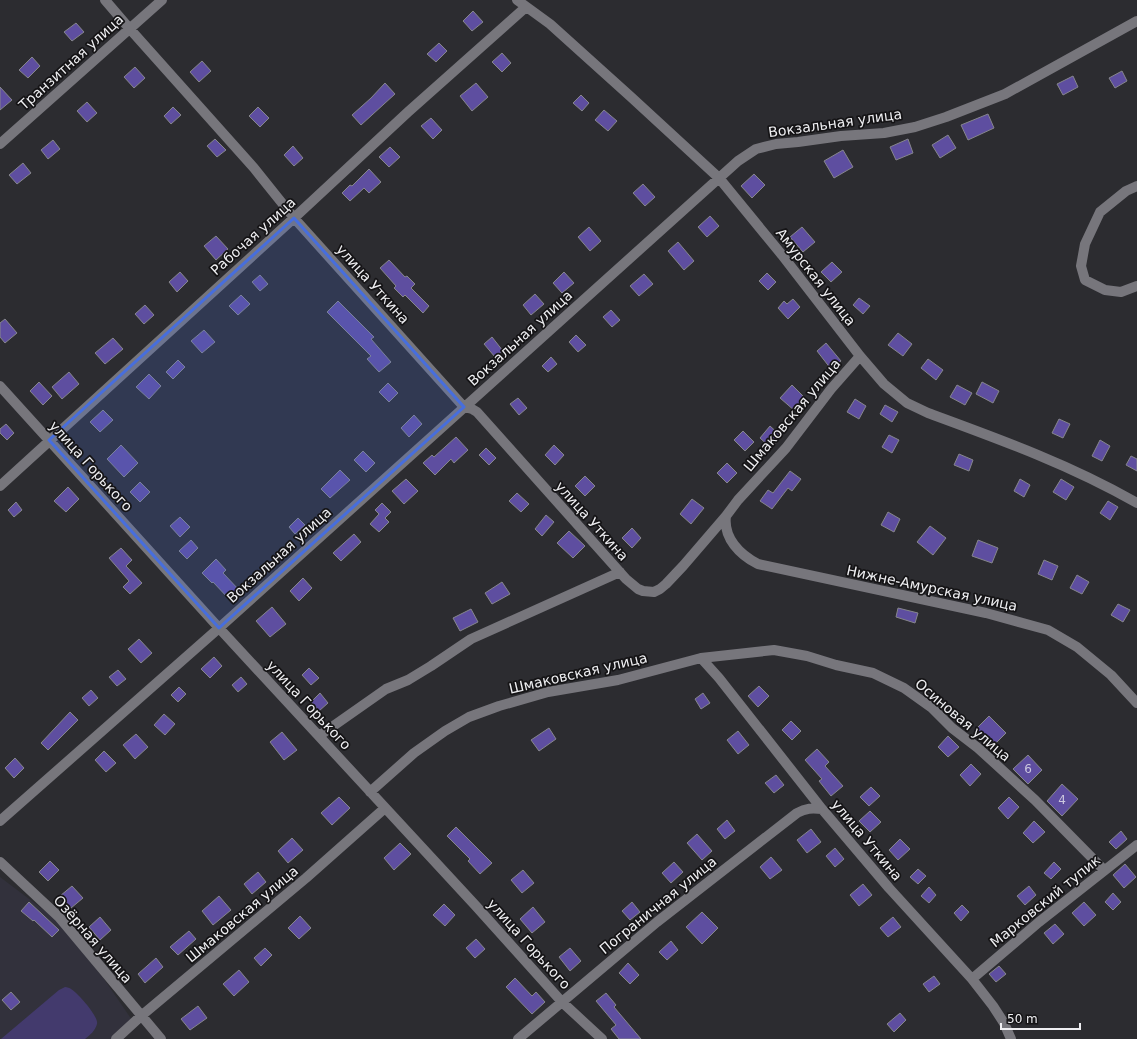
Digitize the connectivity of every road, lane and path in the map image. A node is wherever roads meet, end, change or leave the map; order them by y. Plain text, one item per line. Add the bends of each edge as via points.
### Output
1 (105, 0) edge
2 (162, 0) edge
3 (517, 0) edge
4 (526, 7) junction
5 (1137, 21) edge
6 (129, 28) junction
7 (0, 144) edge
8 (719, 178) junction
9 (1137, 186) edge
10 (294, 218) junction
11 (1137, 286) edge
12 (860, 356) junction
13 (0, 386) edge
14 (464, 407) junction
15 (49, 440) junction
16 (0, 486) edge
17 (1137, 502) edge
18 (726, 516) junction
19 (623, 576) junction
20 (219, 628) junction
21 (723, 655) joint
22 (701, 658) junction
23 (1137, 703) edge
24 (319, 736) junction
25 (370, 792) junction
26 (385, 808) junction
27 (822, 809) junction
28 (0, 821) edge
29 (1137, 845) edge
30 (0, 862) edge
31 (1104, 870) junction
32 (972, 979) junction
33 (562, 1002) junction
34 (141, 1016) junction
35 (116, 1039) edge
36 (161, 1039) edge
37 (518, 1039) edge
38 (602, 1039) edge
39 (1011, 1039) edge

1 - 6 street, улица Уткина
2 - 6 street, Транзитная улица
3 - 4 street, Амурская улица
4 - 8 street, Амурская улица via 550,24
4 - 10 street, Рабочая улица
5 - 8 street, Вокзальная улица via 1005,94 946,117 884,133 776,144 756,149
6 - 7 street, Транзитная улица
6 - 10 street, улица Уткина via 254,168
8 - 12 street, Амурская улица
8 - 14 street, Вокзальная улица
9 - 11 street via 1126,191 1100,212 1085,244 1081,266 1085,280 1105,290 1120,292
10 - 14 street, улица Уткина
10 - 15 street, Рабочая улица
12 - 17 street, Амурская улица via 884,384 908,403 928,414 1064,466
12 - 18 street, Шмаковская улица via 831,388 786,448
13 - 15 street, улица Горького
14 - 19 street, улица Уткина via 476,412
14 - 20 street, Вокзальная улица
15 - 16 street, Рабочая улица
15 - 20 street, улица Горького
18 - 19 street, Шмаковская улица via 660,589 654,592 643,591
18 - 23 street, Нижне-Амурская улица via 726,530 733,545 740,553 758,564 986,612 1048,630 1076,647 1111,675
19 - 24 street via 471,639 414,677 386,689
20 - 24 street, улица Горького
20 - 28 street, Вокзальная улица
21 - 22 street, Шмаковская улица
21 - 31 street, Осиновая улица via 774,650 807,656 874,673 904,688 932,708 978,748
22 - 25 street, Шмаковская улица via 618,680 548,692 469,717 414,753
22 - 27 street, улица Уткина
24 - 25 street, улица Горького
25 - 26 street, улица Горького
26 - 33 street, улица Горького
26 - 34 street, Шмаковская улица via 306,878
27 - 32 street, улица Уткина via 889,888
27 - 33 street, Пограничная улица via 804,809 797,813 657,922
29 - 31 street, Марковский тупик
30 - 34 street, Озёрная улица via 59,917
31 - 32 street, Марковский тупик
32 - 39 street, улица Уткина via 993,1006
33 - 37 street, Пограничная улица
33 - 38 street, улица Горького
34 - 35 street, Шмаковская улица
34 - 36 street, Озёрная улица

